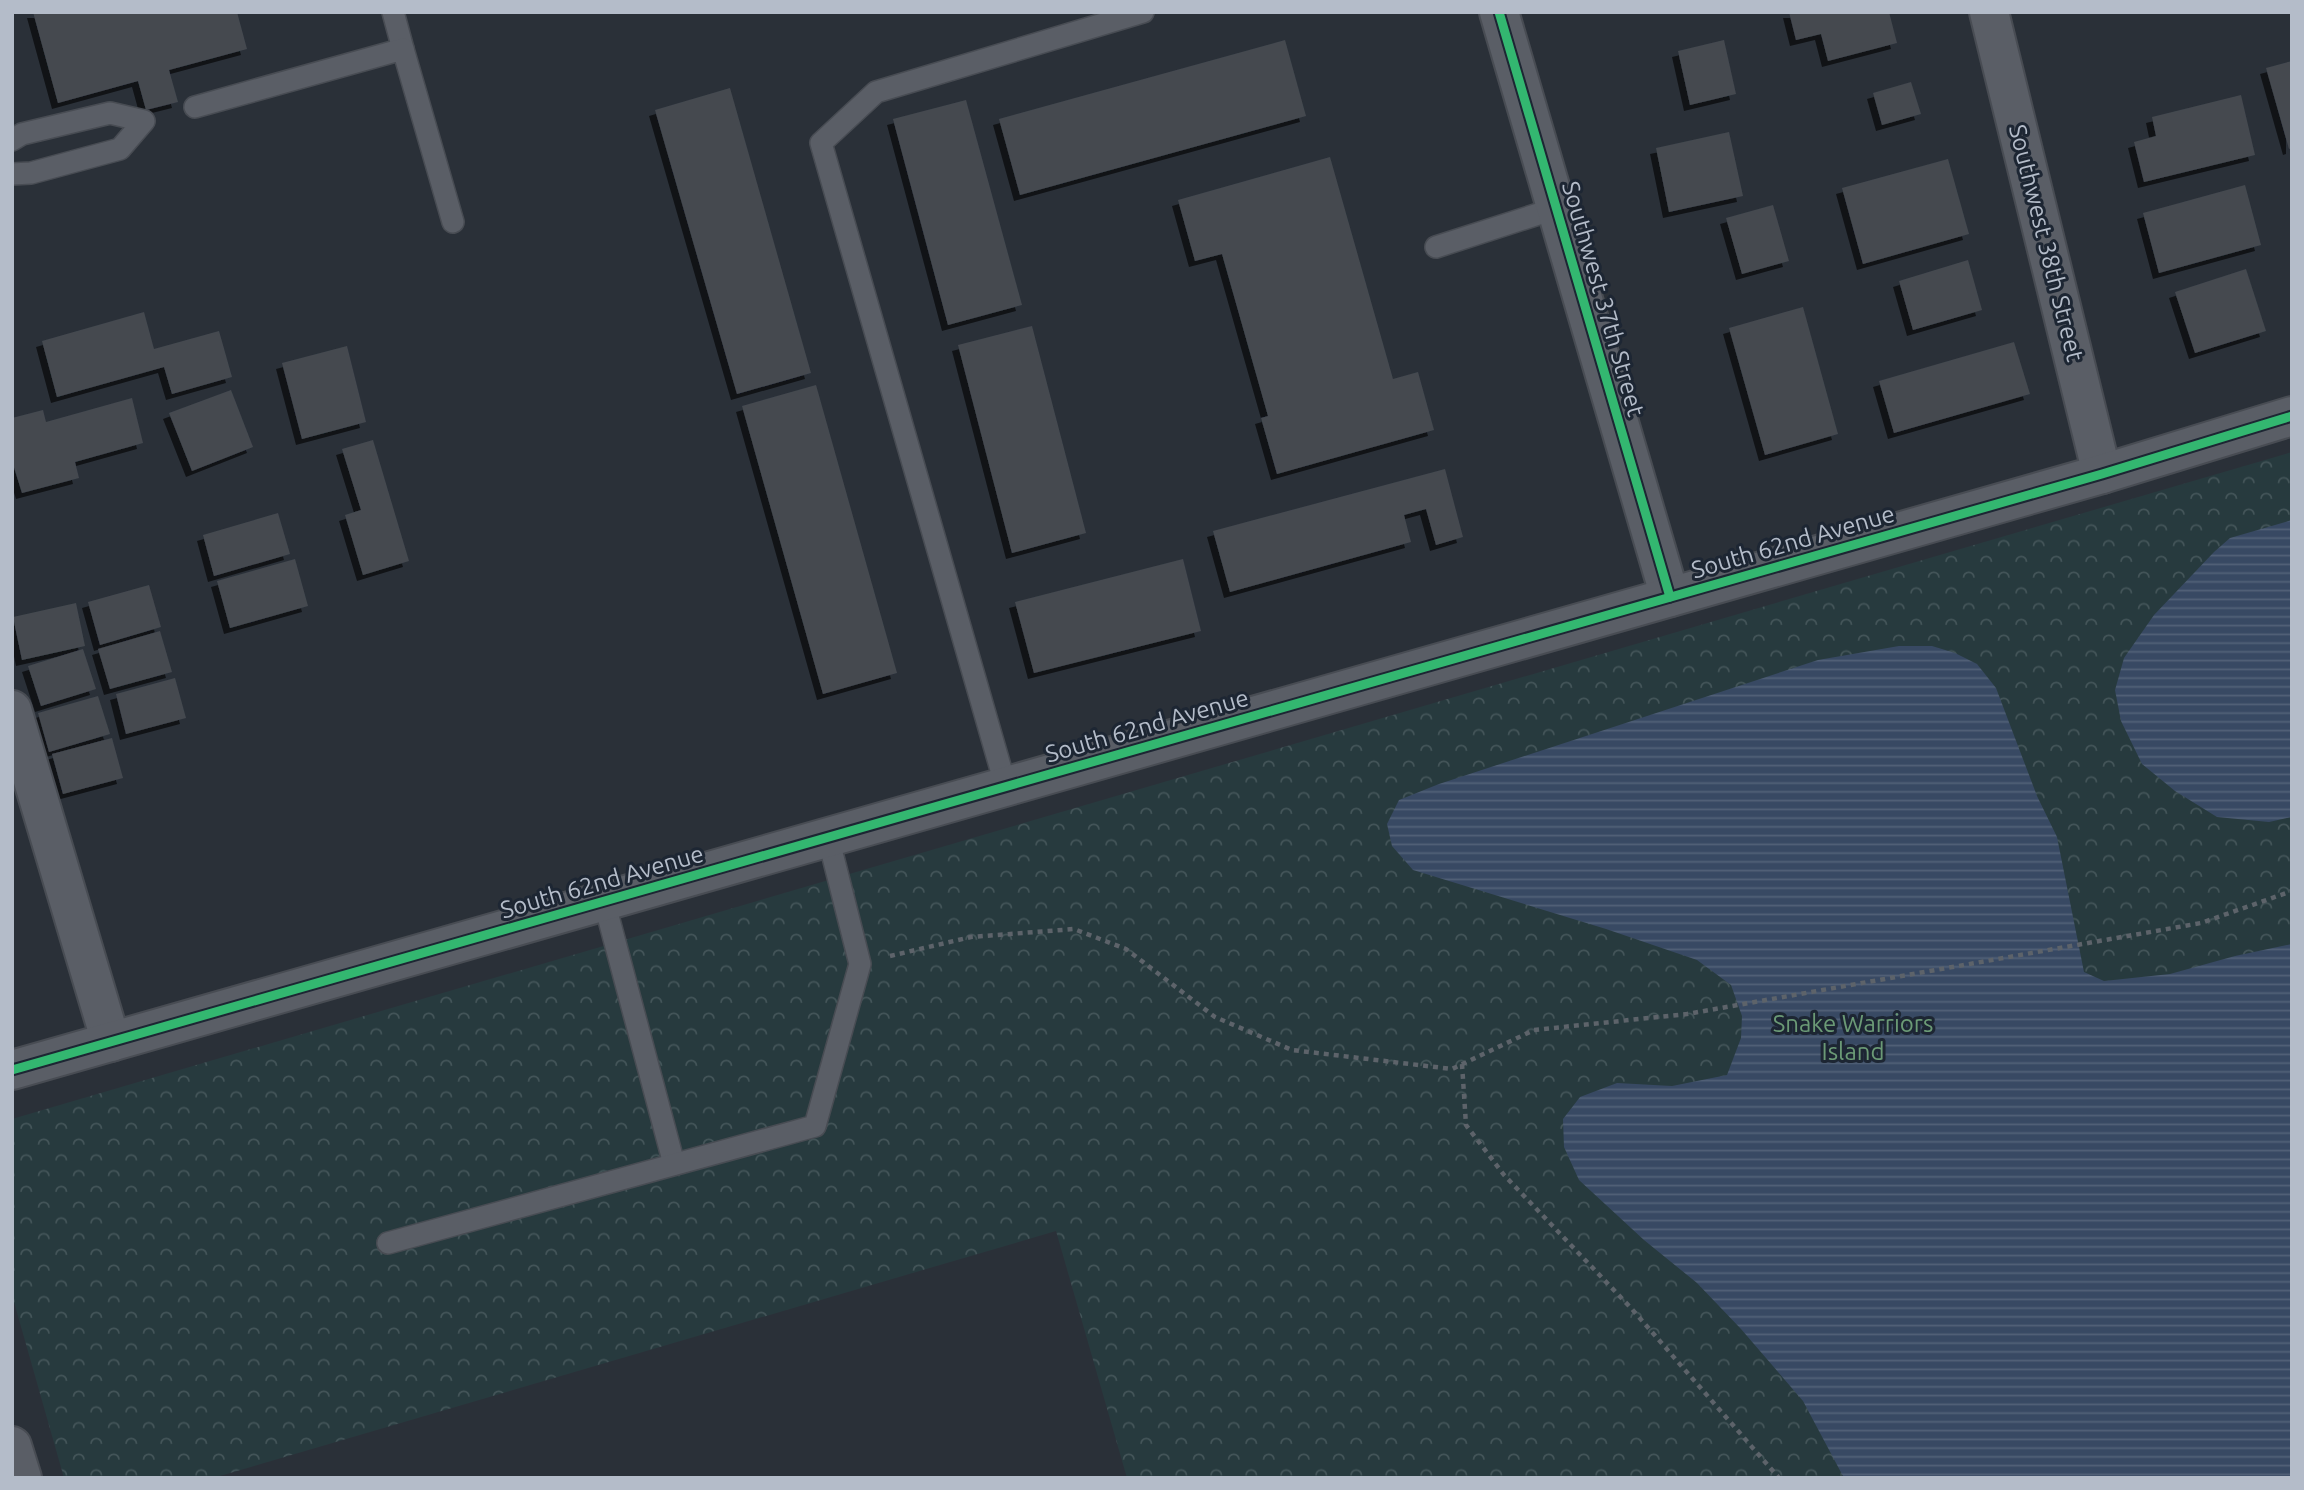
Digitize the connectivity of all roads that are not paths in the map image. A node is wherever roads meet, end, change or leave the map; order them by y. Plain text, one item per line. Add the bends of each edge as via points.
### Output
1 (393, 12) edge
2 (1143, 12) edge
3 (1499, 12) edge
4 (1989, 12) edge
5 (403, 48) junction
6 (195, 107) dead end
7 (12, 140) edge
8 (12, 174) edge
9 (1557, 208) junction
10 (453, 222) dead end
11 (1436, 247) dead end
12 (2292, 416) edge
13 (2102, 474) junction
14 (1670, 597) junction
15 (12, 710) edge
16 (1006, 787) junction
17 (828, 838) junction
18 (604, 901) junction
19 (111, 1042) junction
20 (12, 1070) edge
21 (674, 1164) junction
22 (388, 1243) dead end
23 (12, 1446) edge
24 (22, 1478) edge

1 - 5 lane
2 - 16 lane via 876,93 821,144
3 - 9 street, Southwest 37th Street
4 - 13 street, Southwest 38th Street
5 - 6 lane
5 - 10 lane
7 - 8 lane via 110,113 144,121 120,149
9 - 11 lane
9 - 14 street, Southwest 37th Street
12 - 13 street, South 62nd Avenue
13 - 14 street, South 62nd Avenue
14 - 16 street, South 62nd Avenue
15 - 19 street
16 - 17 street, South 62nd Avenue
17 - 18 street, South 62nd Avenue
17 - 21 lane via 860,964 815,1126
18 - 19 street, South 62nd Avenue
18 - 21 lane
19 - 20 street, South 62nd Avenue
21 - 22 lane
23 - 24 street

